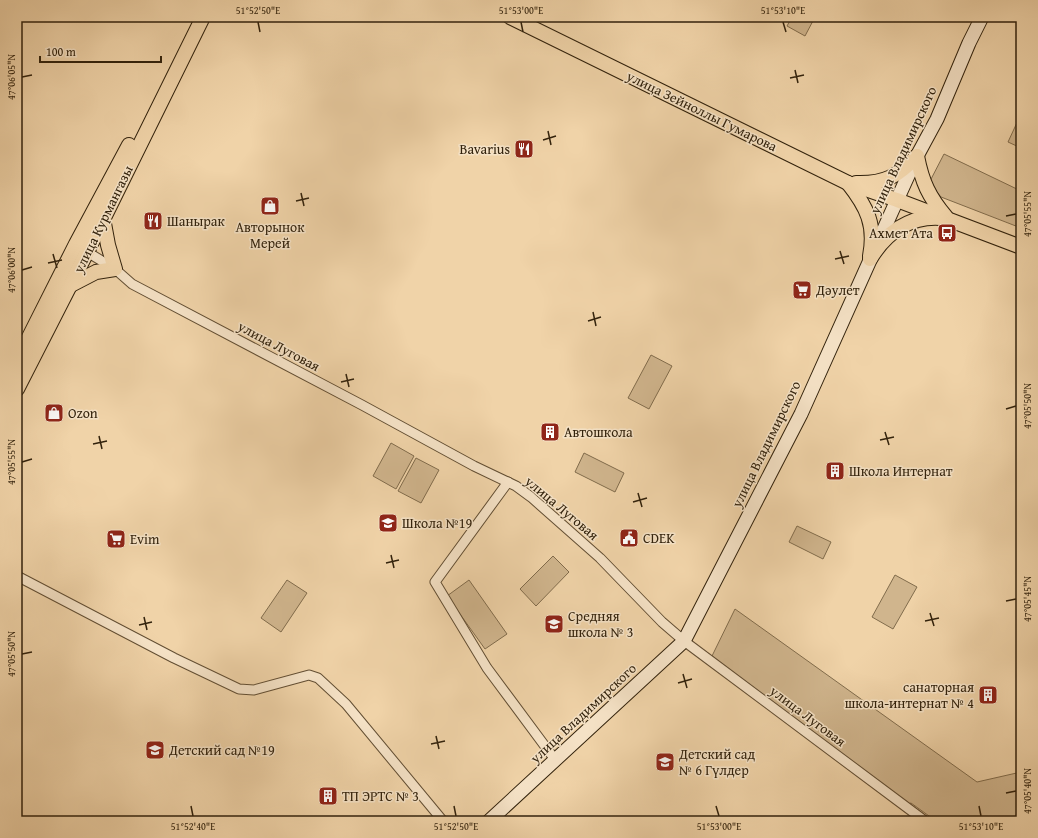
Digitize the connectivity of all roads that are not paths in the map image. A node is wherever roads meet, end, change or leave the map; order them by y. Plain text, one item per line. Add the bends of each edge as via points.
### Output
1 (193, 17) edge
2 (203, 17) edge
3 (510, 17) edge
4 (982, 17) edge
5 (186, 41) junction
6 (917, 156) junction
7 (119, 175) junction
8 (848, 183) junction
9 (897, 200) junction
10 (103, 218) junction
11 (948, 219) junction
12 (1021, 247) edge
13 (81, 248) junction
14 (870, 259) junction
15 (115, 269) junction
16 (69, 286) junction
17 (17, 361) edge
18 (17, 389) edge
19 (508, 482) junction
20 (17, 576) edge
21 (684, 641) junction
22 (556, 761) junction
23 (444, 821) edge
24 (489, 821) edge
25 (925, 821) edge

1 - 5 main road, улица Курмангазы
2 - 5 main road, улица Курмангазы
3 - 8 main road, улица Зейноллы Гумарова
4 - 6 street, улица Владимирского via 937,119
5 - 7 main road, улица Курмангазы
6 - 8 main road via 904,169 888,179 869,183
6 - 9 street, улица Владимирского
6 - 11 main road via 927,192
7 - 10 main road, улица Курмангазы
7 - 13 main road, улица Курмангазы
8 - 9 main road, улица Зейноллы Гумарова
8 - 14 main road via 861,199 870,218
9 - 11 main road, улица Зейноллы Гумарова
9 - 14 street, улица Владимирского
10 - 13 main road, улица Курмангазы
10 - 15 main road
11 - 12 main road, улица Зейноллы Гумарова
11 - 14 main road via 918,220 904,225 890,233 878,245
13 - 15 street, улица Луговая
13 - 16 main road, улица Курмангазы
13 - 17 main road, улица Курмангазы
14 - 21 street, улица Владимирского via 801,414
15 - 16 main road via 96,272
15 - 19 street, улица Луговая via 132,284
16 - 18 main road, улица Курмангазы
19 - 21 street, улица Луговая via 531,496 600,558
19 - 22 street via 435,582 487,668
20 - 23 street via 239,689 254,690 309,675 318,678 346,704
21 - 22 street, улица Владимирского
21 - 25 street, улица Луговая
22 - 24 street, улица Владимирского

